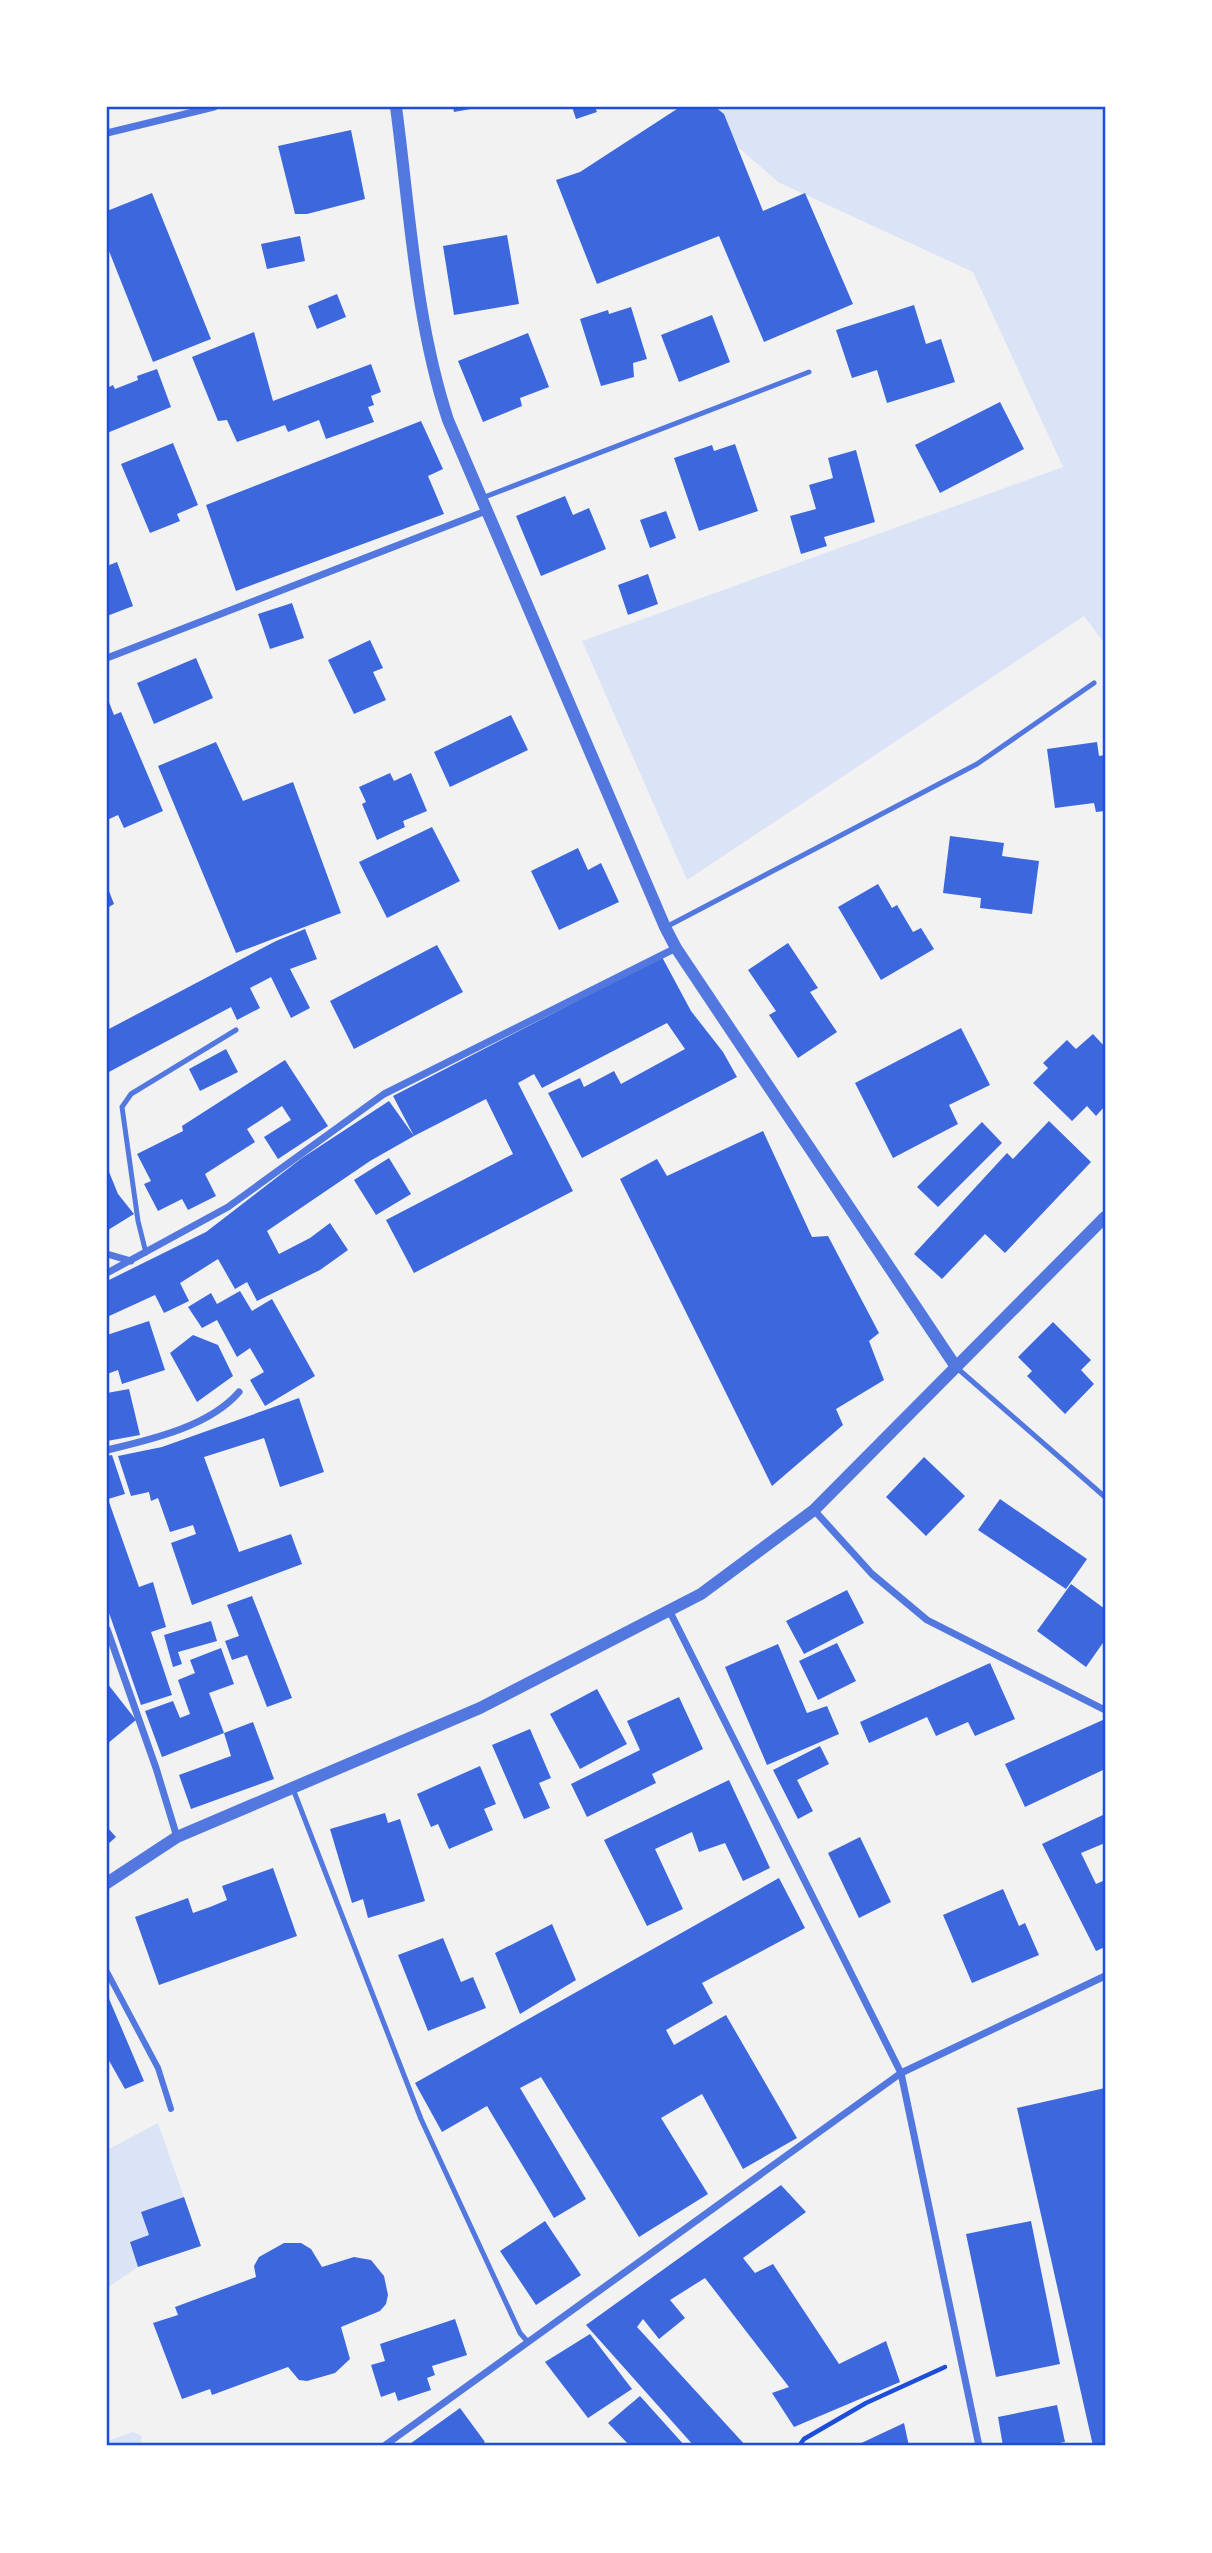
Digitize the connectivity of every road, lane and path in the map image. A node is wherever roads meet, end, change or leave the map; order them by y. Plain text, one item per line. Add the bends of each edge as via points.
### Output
1 (214, 107) edge
2 (397, 107) edge
3 (107, 133) edge
4 (809, 372) dead end
5 (483, 505) junction
6 (107, 658) edge
7 (1094, 683) dead end
8 (666, 927) junction
9 (676, 948) junction
10 (236, 1030) dead end
11 (1105, 1217) edge
12 (146, 1253) junction
13 (107, 1254) edge
14 (131, 1261) junction
15 (107, 1273) edge
16 (956, 1367) junction
17 (239, 1392) dead end
18 (107, 1450) edge
19 (1105, 1497) edge
20 (814, 1510) junction
21 (670, 1612) junction
22 (107, 1629) edge
23 (1105, 1710) edge
24 (293, 1789) junction
25 (177, 1837) junction
26 (107, 1883) edge
27 (107, 1972) edge
28 (1105, 1976) edge
29 (901, 2073) junction
30 (172, 2109) dead end
31 (528, 2342) junction
32 (961, 2360) junction
33 (384, 2446) edge
34 (799, 2446) edge
35 (979, 2446) edge

1 - 3 street
2 - 5 street via 431,368
4 - 5 lane
5 - 6 street
5 - 8 street
7 - 8 lane via 977,764
8 - 9 street
9 - 12 street via 384,1094 229,1207
9 - 16 street
10 - 12 lane via 131,1094 122,1107
11 - 16 street
12 - 14 street
13 - 14 street
14 - 15 street
16 - 19 lane
16 - 20 street
17 - 18 street via 204,1417 167,1435
20 - 21 street
20 - 23 street via 872,1574 928,1620
21 - 24 street via 480,1708
21 - 29 street
22 - 25 street
24 - 25 street
24 - 31 lane via 421,2119
25 - 26 street
27 - 30 street via 158,2068
28 - 29 street
29 - 31 street
29 - 32 street
31 - 33 street
32 - 34 path via 866,2403
32 - 35 street

